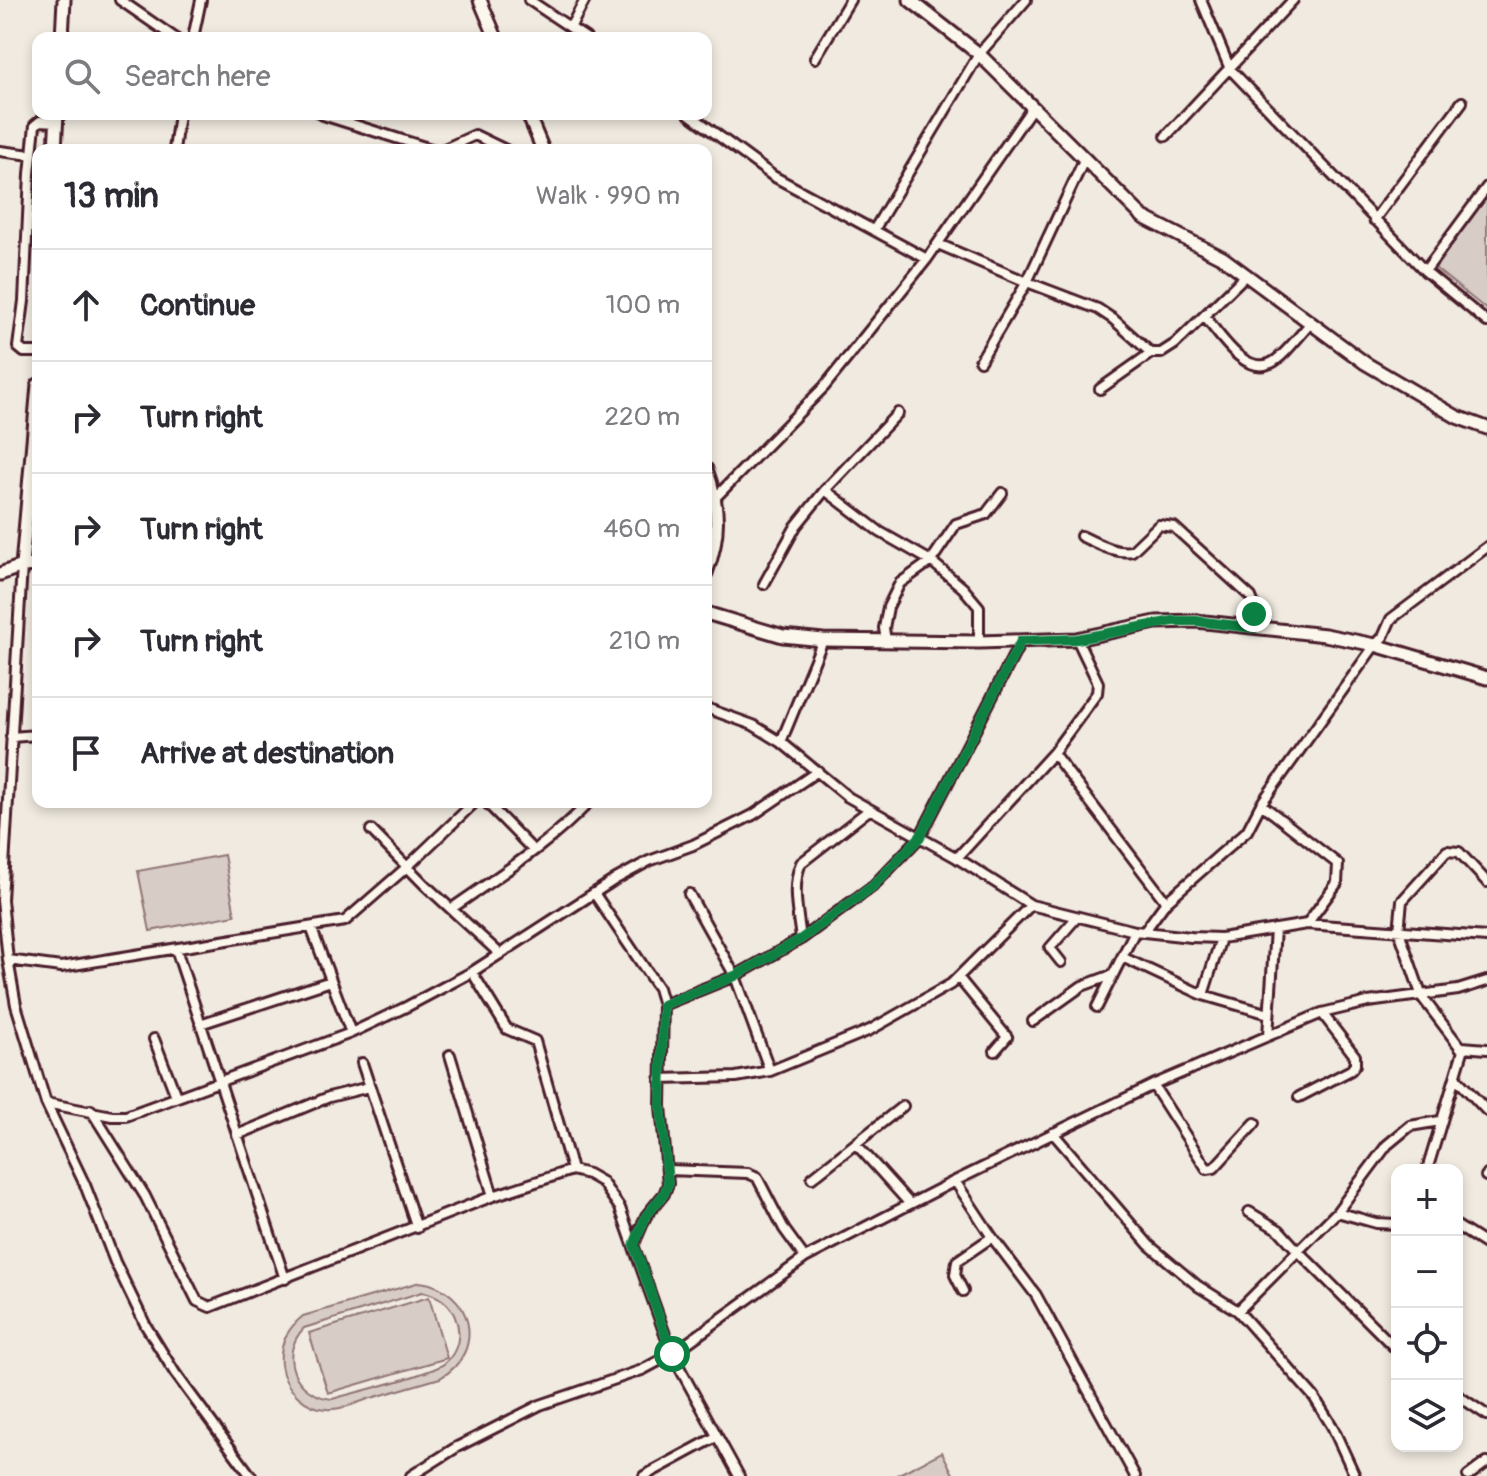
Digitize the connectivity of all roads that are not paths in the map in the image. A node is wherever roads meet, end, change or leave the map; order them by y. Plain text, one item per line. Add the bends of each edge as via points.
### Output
1 (64, 0) edge
2 (120, 0) edge
3 (201, 0) edge
4 (480, 0) edge
5 (529, 0) edge
6 (585, 0) edge
7 (850, 0) edge
8 (910, 0) edge
9 (1026, 0) edge
10 (1201, 0) edge
11 (1293, 0) edge
12 (571, 26) junction
13 (62, 32) edge
14 (166, 32) edge
15 (194, 32) edge
16 (493, 32) edge
17 (578, 32) edge
18 (979, 54) junction
19 (815, 58) dead end
20 (1230, 69) junction
21 (1462, 102) dead end
22 (1032, 108) junction
23 (46, 120) edge
24 (57, 120) edge
25 (178, 120) edge
26 (336, 120) edge
27 (530, 120) edge
28 (697, 120) edge
29 (1166, 136) dead end
30 (32, 144) edge
31 (55, 144) edge
32 (175, 144) edge
33 (401, 144) edge
34 (455, 144) edge
35 (494, 144) edge
36 (540, 144) edge
37 (32, 148) edge
38 (0, 151) edge
39 (31, 155) junction
40 (1084, 160) junction
41 (1487, 187) edge
42 (1374, 220) junction
43 (874, 230) junction
44 (938, 244) junction
45 (927, 259) junction
46 (1425, 271) junction
47 (1246, 275) junction
48 (1027, 282) junction
49 (1204, 316) junction
50 (1487, 322) edge
51 (1311, 323) junction
52 (32, 352) edge
53 (1151, 353) junction
54 (980, 361) dead end
55 (1100, 389) dead end
56 (898, 413) dead end
57 (1487, 428) edge
58 (32, 453) edge
59 (712, 488) edge
60 (825, 490) junction
61 (1002, 493) dead end
62 (715, 498) junction
63 (1081, 536) dead end
64 (1487, 547) edge
65 (712, 557) edge
66 (931, 561) junction
67 (32, 565) edge
68 (22, 566) junction
69 (0, 574) edge
70 (764, 584) dead end
71 (712, 615) edge
72 (1254, 621) junction
73 (1077, 639) junction
74 (823, 640) junction
75 (886, 641) junction
76 (1021, 641) junction
77 (979, 642) junction
78 (1375, 645) junction
79 (1487, 677) edge
80 (712, 710) edge
81 (32, 737) edge
82 (11, 742) junction
83 (781, 742) junction
84 (0, 751) edge
85 (1053, 753) junction
86 (818, 771) junction
87 (1261, 804) junction
88 (469, 808) edge
89 (492, 808) edge
90 (583, 808) edge
91 (869, 810) junction
92 (371, 830) dead end
93 (920, 837) junction
94 (533, 850) junction
95 (957, 858) junction
96 (407, 867) junction
97 (1487, 882) edge
98 (594, 893) junction
99 (689, 894) dead end
100 (1166, 902) junction
101 (1031, 905) junction
102 (451, 909) junction
103 (1077, 917) junction
104 (1307, 924) junction
105 (311, 927) junction
106 (1275, 929) junction
107 (1139, 931) junction
108 (1399, 931) junction
109 (1487, 937) edge
110 (1221, 938) junction
111 (801, 939) junction
112 (176, 949) junction
113 (500, 954) junction
114 (1122, 957) junction
115 (8, 960) junction
116 (1061, 962) dead end
117 (472, 972) junction
118 (1112, 975) junction
119 (735, 976) junction
120 (958, 977) junction
121 (331, 981) junction
122 (1487, 981) edge
123 (1203, 995) junction
124 (1422, 997) junction
125 (663, 1005) junction
126 (1097, 1007) dead end
127 (1322, 1013) junction
128 (1269, 1014) junction
129 (1033, 1021) dead end
130 (200, 1024) junction
131 (351, 1033) junction
132 (1268, 1036) junction
133 (154, 1039) dead end
134 (1462, 1047) junction
135 (1486, 1047) edge
136 (995, 1051) dead end
137 (450, 1055) dead end
138 (362, 1063) dead end
139 (770, 1071) junction
140 (1456, 1078) junction
141 (660, 1079) junction
142 (218, 1081) junction
143 (1153, 1085) junction
144 (369, 1087) junction
145 (176, 1096) junction
146 (1299, 1097) dead end
147 (46, 1103) junction
148 (903, 1106) dead end
149 (91, 1110) junction
150 (1487, 1111) edge
151 (1440, 1121) junction
152 (1255, 1123) dead end
153 (1053, 1133) junction
154 (237, 1135) junction
155 (856, 1144) junction
156 (1429, 1164) edge
157 (572, 1170) junction
158 (668, 1170) junction
159 (812, 1178) dead end
160 (955, 1181) junction
161 (493, 1196) junction
162 (910, 1204) junction
163 (1249, 1212) dead end
164 (1337, 1212) junction
165 (1391, 1224) edge
166 (417, 1228) junction
167 (1463, 1230) edge
168 (992, 1237) junction
169 (634, 1245) junction
170 (1487, 1245) edge
171 (1298, 1251) junction
172 (805, 1258) junction
173 (285, 1279) junction
174 (963, 1291) dead end
175 (1238, 1311) junction
176 (1391, 1344) edge
177 (672, 1354) junction
178 (1463, 1399) edge
179 (1487, 1415) edge
180 (716, 1437) junction
181 (1487, 1462) edge
182 (251, 1476) edge
183 (411, 1476) edge
184 (644, 1476) edge
185 (739, 1476) edge
186 (1135, 1476) edge
187 (1355, 1476) edge
188 (1468, 1476) edge

1 - 13 street
2 - 14 street
3 - 15 street
4 - 16 street
5 - 12 street
6 - 12 street
7 - 19 street
8 - 18 street
9 - 18 street
10 - 20 street
11 - 20 street
12 - 17 street
18 - 22 street
18 - 43 street
20 - 29 street
20 - 42 street
21 - 42 street
22 - 40 street
22 - 44 street
23 - 30 street via 35,125
24 - 31 street
25 - 32 street
26 - 33 street
27 - 36 street
28 - 43 street via 773,176
34 - 35 street via 475,135
37 - 39 street
38 - 39 street
39 - 52 street via 18,347
40 - 47 street via 1143,217
40 - 48 street
41 - 46 street
42 - 46 street
43 - 45 street
44 - 45 street
44 - 48 street
45 - 62 street via 814,400
46 - 50 street
47 - 49 street
47 - 51 street
48 - 53 street via 1098,309
48 - 54 street
49 - 51 street via 1241,358 1257,365 1274,362
49 - 53 street via 1175,344
51 - 57 street via 1365,363 1457,417
53 - 55 street
56 - 60 street
58 - 68 street
59 - 62 street
60 - 66 street via 880,532
60 - 70 street via 796,526
61 - 66 street via 986,514 956,524
62 - 65 street via 718,528
63 - 72 street via 1127,552 1159,525 1174,527 1251,597
64 - 78 street via 1391,619
66 - 75 street via 892,595
66 - 77 street via 979,607
67 - 68 street
68 - 69 street
68 - 82 street
71 - 74 street via 783,636
72 - 73 street via 1173,621
72 - 78 street
73 - 76 street
73 - 85 street via 1099,688
74 - 75 street
74 - 83 street
75 - 77 street
76 - 77 street
76 - 93 street
78 - 79 street
78 - 87 street
80 - 83 street
81 - 82 street
82 - 84 street
82 - 115 street via 2,900
83 - 86 street
85 - 95 street
85 - 100 street
86 - 91 street
86 - 98 street via 753,815 649,861
87 - 100 street via 1247,831
87 - 104 street via 1338,864 1337,883
88 - 96 street
89 - 94 street
90 - 94 street
91 - 93 street
91 - 111 street via 801,863 796,890
92 - 96 street
93 - 95 street
93 - 111 street via 873,886
94 - 102 street
95 - 101 street
96 - 102 street
96 - 105 street via 351,918
97 - 108 street via 1459,852 1443,853 1402,901
98 - 113 street
98 - 125 street via 658,988
99 - 119 street
100 - 107 street
101 - 103 street
101 - 120 street
102 - 113 street
103 - 107 street
103 - 116 street via 1050,948
104 - 106 street
104 - 108 street
105 - 112 street
105 - 121 street
106 - 110 street
106 - 128 street
107 - 110 street
107 - 114 street
108 - 109 street
108 - 124 street
110 - 123 street
111 - 119 street
112 - 115 street via 61,967
112 - 130 street
113 - 117 street
114 - 118 street
114 - 123 street
115 - 147 street
117 - 131 street
117 - 157 street via 507,1029 535,1041
118 - 126 street
118 - 129 street via 1082,986
119 - 125 street
119 - 139 street
120 - 136 street via 1007,1037
120 - 139 street via 870,1030
121 - 130 street
121 - 131 street
122 - 124 street
123 - 128 street
124 - 127 street
124 - 134 street
125 - 141 street
127 - 132 street
127 - 146 street via 1355,1056 1355,1065
128 - 132 street
130 - 142 street
131 - 142 street
132 - 143 street
133 - 145 street
134 - 135 street
134 - 140 street
137 - 161 street
138 - 144 street
139 - 141 street
140 - 150 street
140 - 151 street
141 - 158 street
142 - 145 street
142 - 154 street
143 - 152 street via 1207,1169 1214,1168
143 - 153 street
144 - 154 street via 329,1097
144 - 166 street
145 - 149 street via 126,1116
147 - 149 street
147 - 182 street via 146,1326
148 - 155 street
149 - 173 street via 145,1196 201,1304 214,1307
151 - 156 street
151 - 164 street via 1403,1130
153 - 160 street
153 - 175 street via 1149,1245
154 - 173 street
155 - 159 street
155 - 162 street
157 - 161 street
157 - 169 street via 588,1174 609,1190
158 - 169 street via 664,1194 646,1216
158 - 172 street via 757,1177
160 - 162 street
160 - 168 street
161 - 166 street
162 - 172 street
163 - 171 street via 1279,1230
164 - 165 street
164 - 171 street
166 - 173 street
167 - 170 street
168 - 174 street via 957,1261 955,1275
168 - 186 street via 1036,1295
169 - 177 street
171 - 175 street
171 - 176 street
172 - 177 street
175 - 187 street via 1314,1397
177 - 180 street
177 - 183 street via 642,1370 540,1405
178 - 179 street
180 - 184 street
180 - 185 street
181 - 188 street

